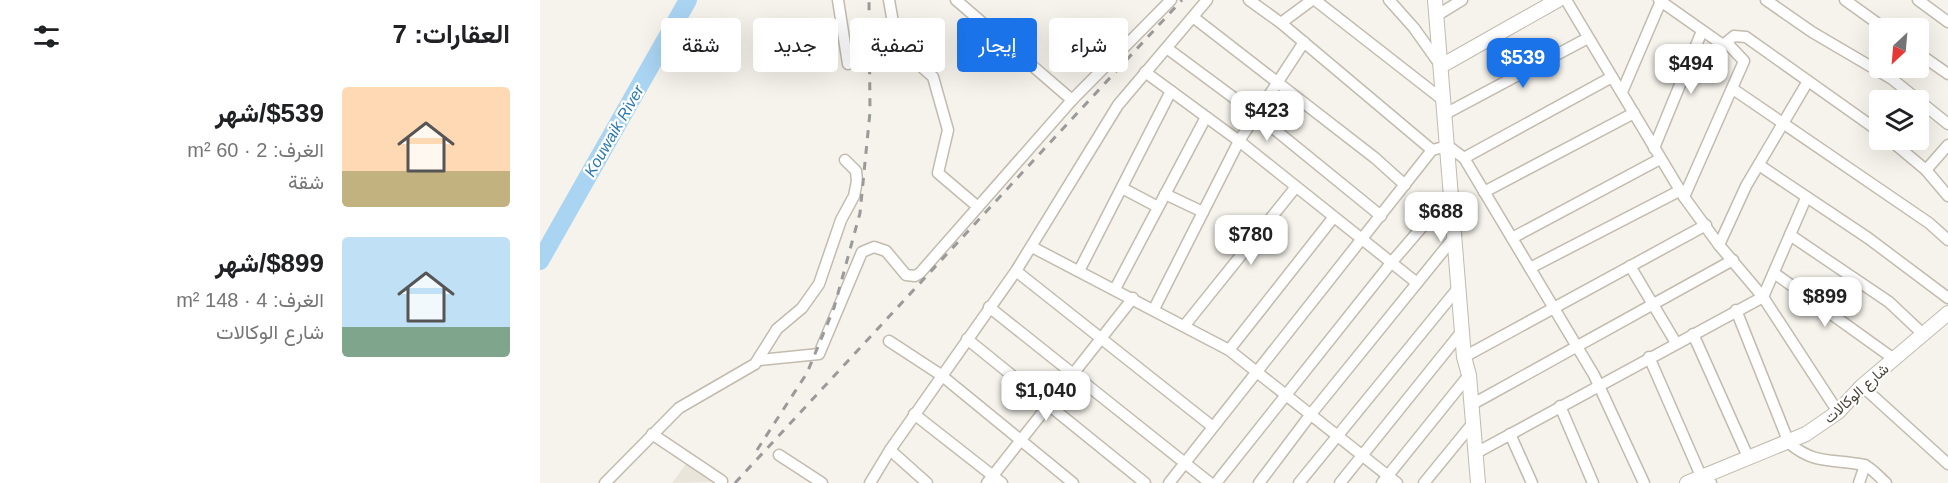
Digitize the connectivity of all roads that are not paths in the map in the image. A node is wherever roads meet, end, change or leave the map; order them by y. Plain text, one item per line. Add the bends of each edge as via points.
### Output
1 (838, 0) edge
2 (889, 0) edge
3 (956, 0) edge
4 (1171, 0) edge
5 (1207, 0) edge
6 (1249, 0) edge
7 (1313, 0) edge
8 (1389, 0) edge
9 (1435, 0) edge
10 (1462, 0) edge
11 (1558, 0) edge
12 (1566, 0) edge
13 (1766, 0) edge
14 (1845, 0) edge
15 (1918, 0) edge
16 (1660, 1) edge
17 (1264, 4) edge
18 (1436, 16) junction
19 (1193, 17) junction
20 (1870, 18) edge
21 (1948, 22) edge
22 (1281, 23) junction
23 (1702, 31) junction
24 (1588, 38) junction
25 (1304, 42) junction
26 (1727, 43) junction
27 (1168, 49) junction
28 (1929, 61) edge
29 (848, 64) dead end
30 (1441, 66) junction
31 (1145, 72) junction
32 (1948, 74) edge
33 (1612, 76) junction
34 (1808, 81) junction
35 (1277, 82) junction
36 (1733, 89) junction
37 (1171, 91) junction
38 (1622, 93) junction
39 (1072, 100) junction
40 (1444, 107) junction
41 (1634, 113) junction
42 (1257, 115) junction
43 (1206, 117) junction
44 (1783, 124) junction
45 (1869, 124) edge
46 (1948, 124) edge
47 (1239, 141) junction
48 (1948, 145) edge
49 (1448, 146) junction
50 (1654, 148) junction
51 (1432, 150) junction
52 (1902, 150) edge
53 (1464, 158) junction
54 (1660, 159) junction
55 (845, 160) dead end
56 (1759, 165) junction
57 (1926, 170) junction
58 (1405, 185) junction
59 (1122, 188) junction
60 (1295, 188) junction
61 (1452, 192) junction
62 (1484, 192) junction
63 (1682, 193) junction
64 (1165, 194) junction
65 (1948, 196) edge
66 (1806, 198) junction
67 (978, 207) junction
68 (1158, 207) junction
69 (1203, 212) junction
70 (1381, 216) junction
71 (1333, 218) junction
72 (1706, 225) junction
73 (1456, 235) junction
74 (1790, 235) junction
75 (1512, 238) junction
76 (1362, 240) junction
77 (1948, 240) edge
78 (1719, 245) junction
79 (1032, 247) junction
80 (1733, 260) junction
81 (1391, 263) junction
82 (1630, 266) junction
83 (1530, 268) junction
84 (1016, 271) junction
85 (1079, 271) junction
86 (1774, 273) junction
87 (1417, 283) junction
88 (1459, 287) junction
89 (1115, 289) junction
90 (1763, 297) junction
91 (1133, 298) junction
92 (1948, 298) edge
93 (1653, 303) junction
94 (989, 307) junction
95 (1554, 307) junction
96 (1154, 309) junction
97 (1736, 310) junction
98 (1948, 313) edge
99 (1185, 325) junction
100 (1463, 330) junction
101 (1693, 334) junction
102 (1923, 334) junction
103 (967, 339) junction
104 (1100, 340) junction
105 (889, 341) dead end
106 (1676, 343) junction
107 (1576, 345) junction
108 (1229, 350) junction
109 (1464, 357) junction
110 (1649, 357) junction
111 (1894, 359) junction
112 (760, 360) junction
113 (1258, 371) junction
114 (1073, 374) junction
115 (941, 375) junction
116 (1468, 375) junction
117 (1599, 384) junction
118 (1862, 386) junction
119 (1287, 394) junction
120 (1048, 405) junction
121 (1471, 405) junction
122 (1560, 406) junction
123 (1838, 412) junction
124 (914, 414) junction
125 (1311, 414) junction
126 (1473, 423) junction
127 (1213, 427) junction
128 (652, 434) junction
129 (1510, 434) junction
130 (1337, 435) junction
131 (1020, 440) junction
132 (1789, 443) junction
133 (890, 450) junction
134 (1476, 453) junction
135 (779, 455) dead end
136 (1362, 455) junction
137 (1748, 457) junction
138 (1185, 463) junction
139 (1948, 464) edge
140 (1865, 465) junction
141 (989, 479) edge
142 (1385, 479) edge
143 (1706, 479) edge
144 (605, 483) edge
145 (720, 483) edge
146 (822, 483) edge
147 (870, 483) edge
148 (927, 483) edge
149 (1002, 483) edge
150 (1073, 483) edge
151 (1144, 483) edge
152 (1169, 483) edge
153 (1210, 483) edge
154 (1216, 483) edge
155 (1259, 483) edge
156 (1299, 483) edge
157 (1340, 483) edge
158 (1397, 483) edge
159 (1424, 483) edge
160 (1478, 483) edge
161 (1533, 483) edge
162 (1593, 483) edge
163 (1644, 483) edge
164 (1687, 483) edge
165 (1859, 483) edge
166 (1886, 483) edge

1 - 29 street
2 - 67 street via 897,45 933,77 948,130 938,173
3 - 39 street
4 - 39 street
5 - 19 street
6 - 17 street
7 - 22 street
7 - 40 street
8 - 30 street
9 - 18 street
10 - 18 street
11 - 30 street
12 - 24 street
13 - 46 street via 1892,79
14 - 20 street
15 - 21 street
16 - 23 street
16 - 38 street
17 - 22 street
18 - 30 street
19 - 27 street
19 - 35 street
22 - 25 street
23 - 26 street via 1723,45
23 - 50 street
24 - 33 street
24 - 40 street
25 - 35 street
25 - 51 street
26 - 34 street via 1734,36 1746,37
26 - 36 street via 1744,61
27 - 31 street
27 - 42 street
28 - 32 street
30 - 40 street
31 - 37 street
31 - 79 street via 1118,105
33 - 38 street
33 - 53 street
34 - 44 street
34 - 45 street
35 - 42 street
35 - 58 street
36 - 44 street
36 - 63 street
37 - 43 street
37 - 59 street
38 - 41 street
39 - 67 street
40 - 49 street
41 - 50 street
41 - 62 street
42 - 47 street
42 - 70 street
43 - 47 street
43 - 64 street
44 - 56 street
44 - 77 street
47 - 60 street
47 - 69 street
48 - 57 street
49 - 51 street
49 - 53 street
49 - 61 street
50 - 54 street
51 - 58 street
52 - 57 street
53 - 62 street
54 - 63 street
54 - 75 street
55 - 112 street via 856,171 856,192 841,220 823,275 802,309 777,329
56 - 66 street
56 - 78 street
57 - 65 street
58 - 70 street
59 - 68 street
59 - 85 street
60 - 71 street
60 - 99 street
61 - 73 street
61 - 81 street
62 - 75 street
63 - 72 street
63 - 83 street
64 - 68 street
64 - 69 street
66 - 74 street
66 - 92 street via 1868,237
67 - 112 street via 915,276 906,275 880,248 862,252 819,354
68 - 89 street
69 - 96 street
70 - 76 street
71 - 76 street
71 - 108 street
72 - 78 street
72 - 82 street
73 - 87 street
73 - 88 street
74 - 86 street
74 - 102 street via 1889,302
75 - 83 street
76 - 81 street
76 - 113 street
78 - 80 street
79 - 84 street
79 - 85 street
80 - 90 street
80 - 93 street
81 - 87 street
81 - 119 street
82 - 93 street
82 - 95 street
83 - 95 street
84 - 94 street
84 - 104 street
85 - 89 street
86 - 90 street
86 - 111 street
87 - 125 street
88 - 100 street
88 - 130 street
89 - 91 street
90 - 97 street
90 - 123 street
91 - 96 street
91 - 104 street
93 - 106 street
93 - 107 street
94 - 103 street
94 - 114 street
95 - 107 street
95 - 109 street
96 - 99 street
97 - 101 street
97 - 132 street
98 - 102 street, شارع الوكالات
99 - 108 street
100 - 109 street
100 - 136 street
101 - 106 street
101 - 137 street
102 - 111 street, شارع الوكالات
103 - 115 street
103 - 120 street
104 - 114 street
104 - 127 street
105 - 115 street
106 - 110 street
107 - 117 street
107 - 121 street
108 - 113 street
109 - 116 street
110 - 117 street
110 - 143 street
111 - 118 street, شارع الوكالات
112 - 128 street via 688,401
113 - 119 street
113 - 127 street
114 - 120 street
114 - 138 street
115 - 124 street
115 - 131 street
116 - 121 street
116 - 142 street
117 - 122 street
117 - 163 street
118 - 123 street, شارع الوكالات
118 - 139 street
119 - 125 street
119 - 154 street
120 - 131 street
120 - 151 street
121 - 126 street
122 - 129 street
122 - 162 street
123 - 132 street, شارع الوكالات
124 - 133 street
124 - 141 street
125 - 130 street
125 - 155 street
126 - 134 street
126 - 159 street
127 - 138 street
128 - 144 street
128 - 145 street
129 - 134 street
129 - 161 street
130 - 136 street
130 - 156 street
131 - 141 street
131 - 150 street
132 - 137 street, شارع الوكالات
132 - 140 street via 1819,461
133 - 147 street
133 - 148 street
134 - 160 street
135 - 146 street
136 - 142 street
136 - 157 street
137 - 143 street, شارع الوكالات
138 - 152 street
138 - 153 street
140 - 165 street
140 - 166 street
141 - 149 street
142 - 158 street
143 - 164 street, شارع الوكالات

